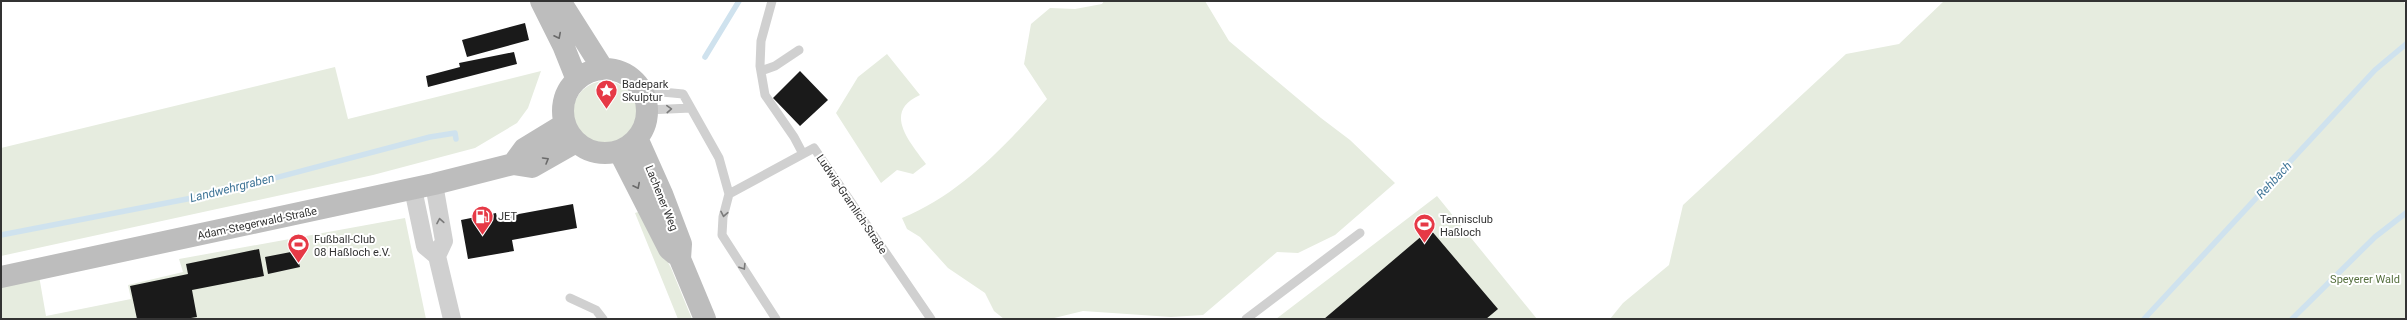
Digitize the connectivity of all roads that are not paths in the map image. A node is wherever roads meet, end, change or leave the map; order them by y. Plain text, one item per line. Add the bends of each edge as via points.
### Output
1 (541, 1) edge
2 (560, 1) edge
3 (772, 1) edge
4 (799, 50) dead end
5 (603, 69) junction
6 (761, 71) junction
7 (577, 80) junction
8 (641, 90) junction
9 (691, 108) junction
10 (647, 110) junction
11 (570, 133) junction
12 (637, 138) junction
13 (619, 151) junction
14 (803, 154) junction
15 (423, 186) junction
16 (729, 194) junction
17 (1360, 233) dead end
18 (680, 259) junction
19 (1, 277) edge
20 (570, 298) dead end
21 (452, 319) edge
22 (603, 319) edge
23 (705, 319) edge
24 (776, 319) edge
25 (931, 319) edge
26 (1246, 319) edge

1 -> 7 main road
2 - 5 main road
3 - 6 lane via 761,41
4 - 6 lane via 775,66
5 - 7 main road via 584,74
5 - 8 main road via 625,74
6 - 14 lane via 765,95
7 - 11 main road via 564,101 563,112
8 - 9 lane via 683,94
8 - 10 main road
10 -> 9 lane
9 - 16 lane via 719,158
10 - 12 main road via 646,120
11 - 13 main road via 596,152
11 - 15 main road, Adam-Stegerwald-Straße via 524,149 513,164
12 - 13 main road
12 - 18 main road, Lachener Weg via 681,244
13 -> 18 main road, Lachener Weg via 669,249
14 - 16 lane, Ludwig-Gramlich-Straße
14 - 25 lane, Ludwig-Gramlich-Straße via 814,148
15 - 19 main road, Adam-Stegerwald-Straße
15 - 21 street via 444,241 437,256
16 -> 24 lane via 722,234
17 - 26 lane
18 - 23 main road, Lachener Weg
20 - 22 lane via 596,310

